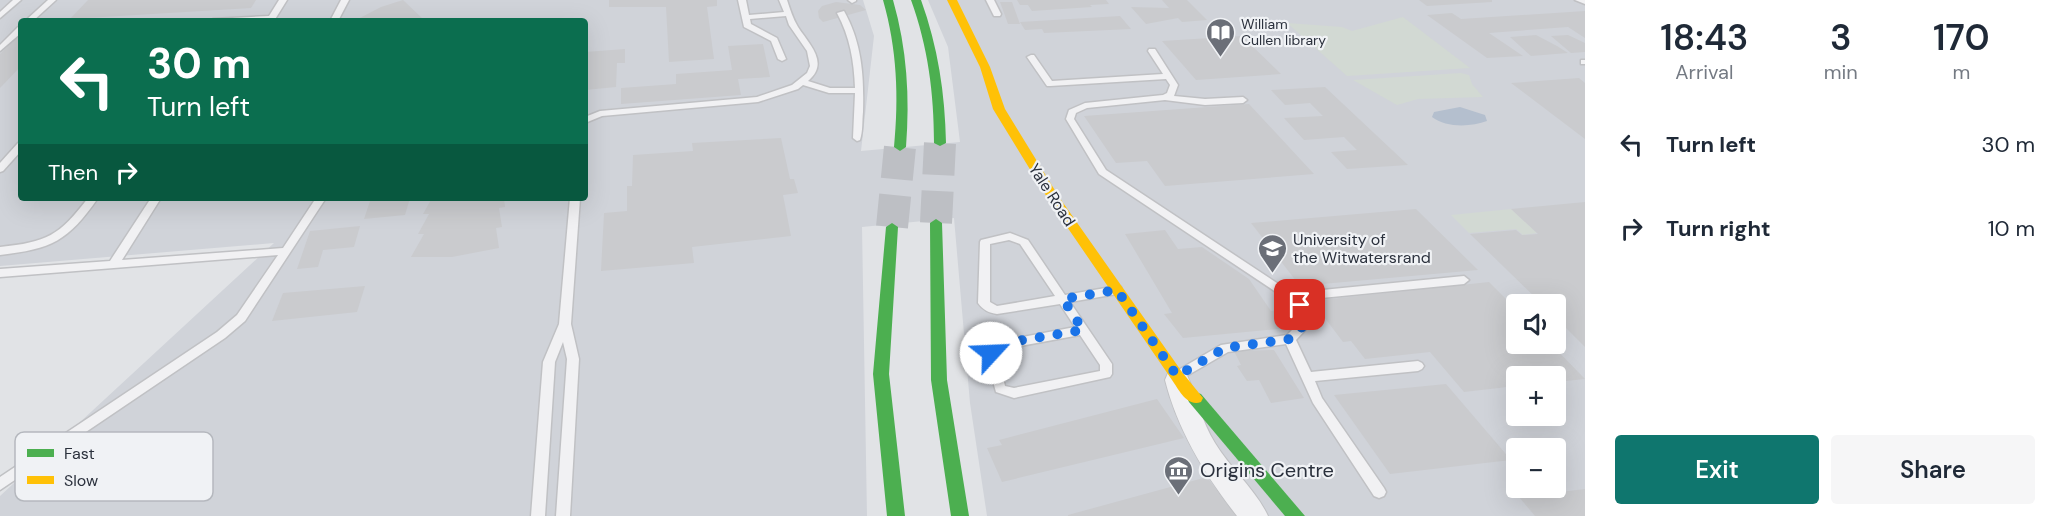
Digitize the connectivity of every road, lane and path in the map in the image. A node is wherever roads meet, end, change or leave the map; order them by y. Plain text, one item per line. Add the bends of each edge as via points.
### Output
1 (17, 0) edge
2 (52, 0) edge
3 (283, 0) edge
4 (345, 0) edge
5 (742, 0) edge
6 (783, 0) edge
7 (888, 0) edge
8 (916, 0) edge
9 (952, 0) edge
10 (990, 0) edge
11 (1579, 0) edge
12 (1585, 2) edge
13 (841, 13) dead end
14 (788, 14) junction
15 (997, 14) dead end
16 (0, 16) edge
17 (745, 17) junction
18 (32, 18) edge
19 (272, 18) edge
20 (336, 18) edge
21 (18, 32) edge
22 (0, 49) edge
23 (1152, 51) dead end
24 (1031, 57) dead end
25 (782, 59) dead end
26 (1169, 76) junction
27 (803, 82) junction
28 (859, 91) junction
29 (1165, 97) junction
30 (1243, 100) dead end
31 (588, 119) edge
32 (856, 138) dead end
33 (940, 143) tunnel mouth
34 (900, 147) tunnel mouth
35 (18, 148) edge
36 (0, 169) edge
37 (91, 201) edge
38 (154, 201) edge
39 (319, 201) edge
40 (575, 201) edge
41 (936, 223) tunnel mouth
42 (892, 227) tunnel mouth
43 (0, 251) edge
44 (283, 251) junction
45 (113, 265) junction
46 (0, 273) edge
47 (1464, 280) dead end
48 (1117, 290) junction
49 (1291, 297) junction
50 (1063, 299) junction
51 (565, 324) junction
52 (1083, 330) junction
53 (1290, 339) junction
54 (1418, 366) dead end
55 (1177, 376) junction
56 (1306, 377) junction
57 (77, 432) edge
58 (15, 474) edge
59 (0, 484) edge
60 (1379, 492) dead end
61 (538, 516) edge
62 (563, 516) edge
63 (896, 516) edge
64 (960, 516) edge
65 (1254, 516) edge
66 (1296, 516) edge

1 - 16 lane
2 - 18 lane
3 - 19 lane
4 - 20 lane
5 - 17 lane
6 - 14 lane
7 - 34 main road via 895,17 901,60 904,112
8 - 33 main road via 935,58
9 - 48 main road, Yale Road via 1009,127
10 - 15 lane
11 - 12 lane
13 - 28 lane via 856,46
14 - 17 lane
14 - 27 lane via 813,58 811,74
17 - 25 lane via 751,30 774,40
21 - 22 lane
23 - 26 lane
24 - 26 lane via 1050,84
26 - 29 lane via 1173,91
27 - 28 lane via 829,90
27 - 31 lane via 759,99 600,114
28 - 32 lane
29 - 30 lane via 1205,102
29 - 49 lane via 1085,106 1072,112 1070,119 1102,172
35 - 36 lane
37 - 43 lane via 71,228 53,242
38 - 45 lane
39 - 44 lane
40 - 51 lane
41 - 64 main road via 939,380
42 - 63 main road via 882,374
44 - 45 lane
44 - 57 lane via 241,318
45 - 46 lane
47 - 49 lane
48 - 50 lane
48 - 55 main road, Yale Road
49 - 53 lane via 1300,305 1305,319 1301,331
50 - 50 lane via 997,310 986,307 985,242 1010,236 1020,239
50 - 52 lane
51 - 61 lane via 549,362
51 - 62 lane via 573,359
52 - 52 lane via 1106,364 1106,374 1014,393 1000,389 991,353 995,346
53 - 55 lane via 1225,348
53 - 56 lane
54 - 56 lane
55 - 65 street, Yale Road via 1189,423
55 - 66 main road, Yale Road
56 - 60 lane
58 - 59 lane

